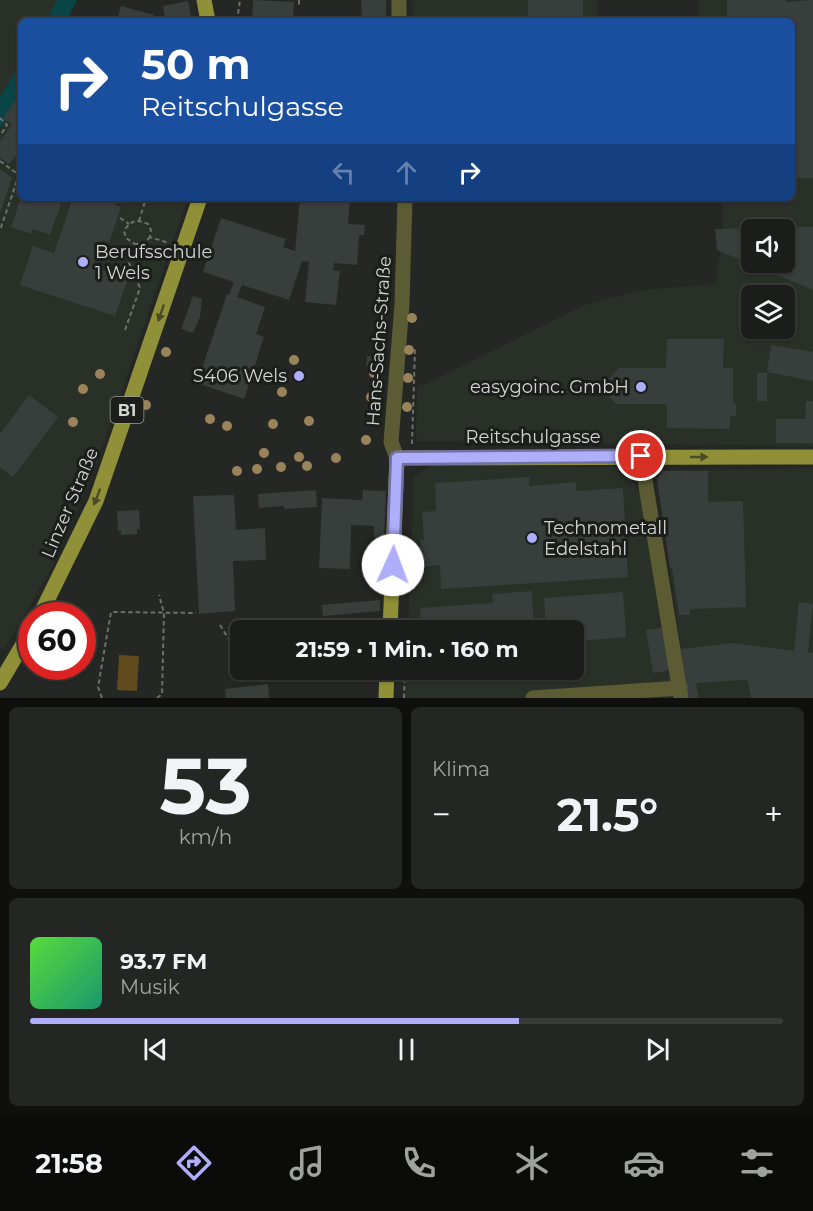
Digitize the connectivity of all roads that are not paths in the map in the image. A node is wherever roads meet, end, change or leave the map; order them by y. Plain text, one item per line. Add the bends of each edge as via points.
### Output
1 (204, 0) edge
2 (399, 0) edge
3 (207, 18) edge
4 (399, 18) edge
5 (199, 201) edge
6 (405, 201) edge
7 (641, 456) junction
8 (813, 457) edge
9 (404, 458) junction
10 (46, 602) edge
11 (391, 620) edge
12 (18, 653) edge
13 (387, 680) edge
14 (0, 683) edge
15 (680, 693) edge
16 (386, 698) edge
17 (533, 698) edge

1 - 3 main road
2 - 4 street
5 -> 10 main road, Linzer Straße / B1 via 96,501
6 - 9 street, Hans-Sachs-Straße via 402,304 391,442
7 -> 8 main road, Reitschulgasse
7 - 9 main road, Reitschulgasse
7 - 15 street
9 - 11 main road, Hans-Sachs-Straße
12 - 14 main road
13 - 16 main road
15 - 17 street

